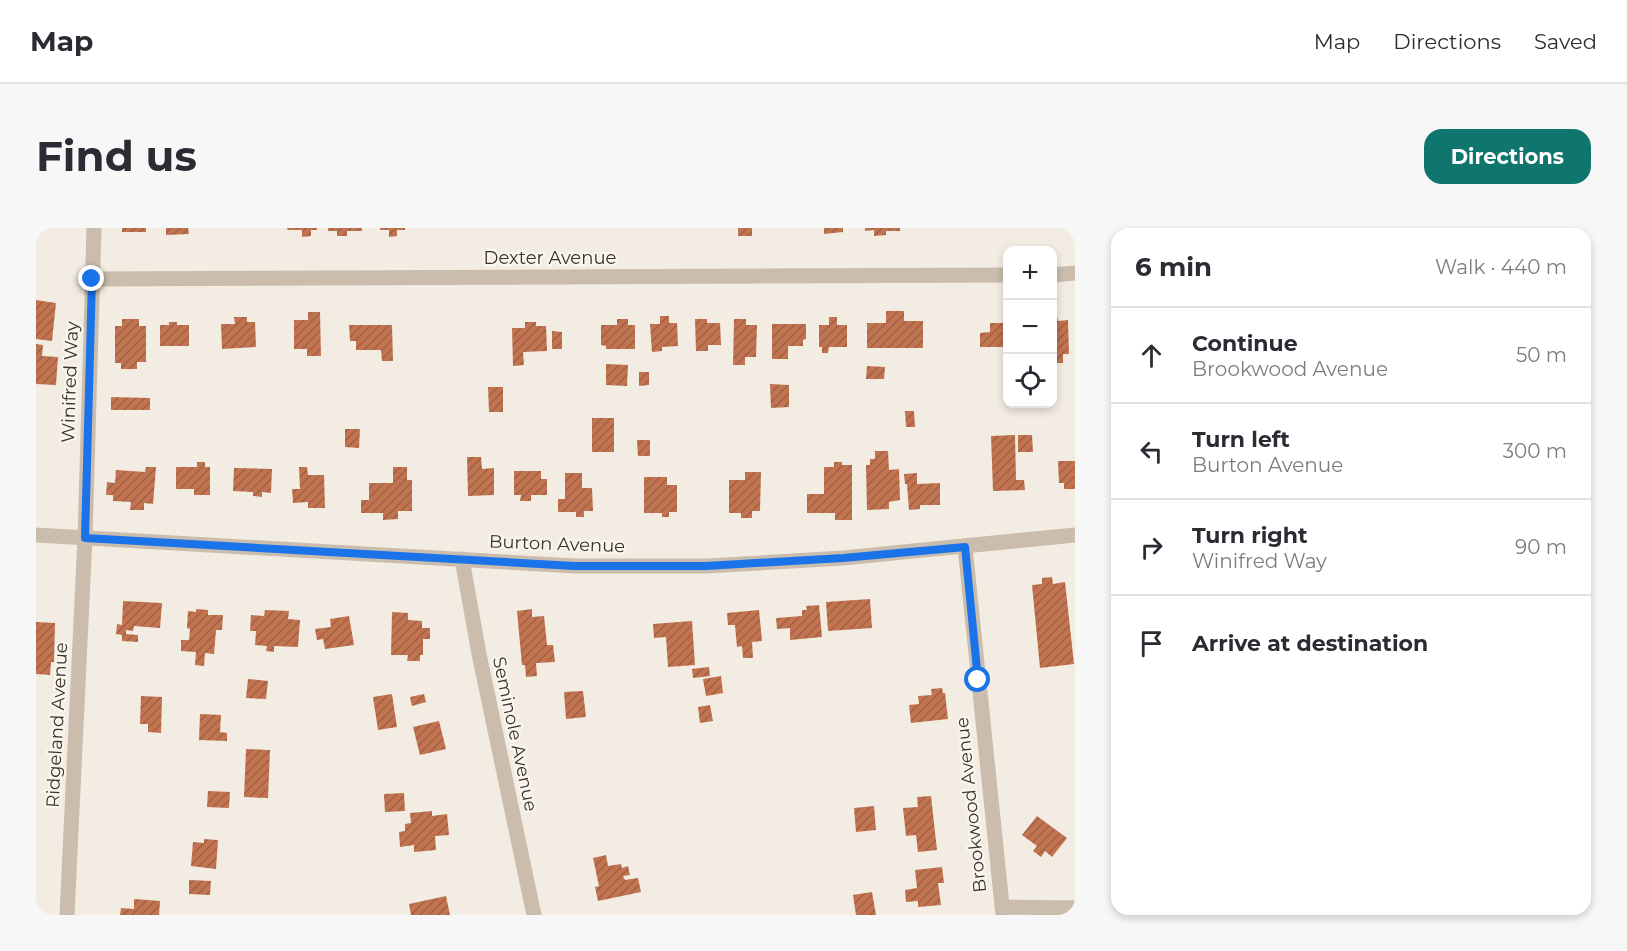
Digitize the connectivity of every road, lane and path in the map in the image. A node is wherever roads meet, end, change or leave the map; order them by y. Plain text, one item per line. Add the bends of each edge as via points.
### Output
1 (94, 228) edge
2 (1075, 273) edge
3 (1003, 275) edge
4 (1057, 275) edge
5 (92, 279) junction
6 (36, 535) edge
7 (1075, 535) edge
8 (85, 538) junction
9 (965, 547) junction
10 (462, 560) junction
11 (1075, 908) edge
12 (1003, 911) edge
13 (67, 915) edge
14 (534, 915) edge

1 - 5 street, Winifred Way
2 - 4 street
3 - 5 street, Dexter Avenue
5 - 8 street, Winifred Way
6 - 8 street, Burton Avenue
7 - 9 street, Burton Avenue
8 - 10 street, Burton Avenue
8 - 13 street, Ridgeland Avenue
9 - 10 street, Burton Avenue via 706,566 574,566
9 - 12 street, Brookwood Avenue
10 - 14 street, Seminole Avenue
11 - 12 street

